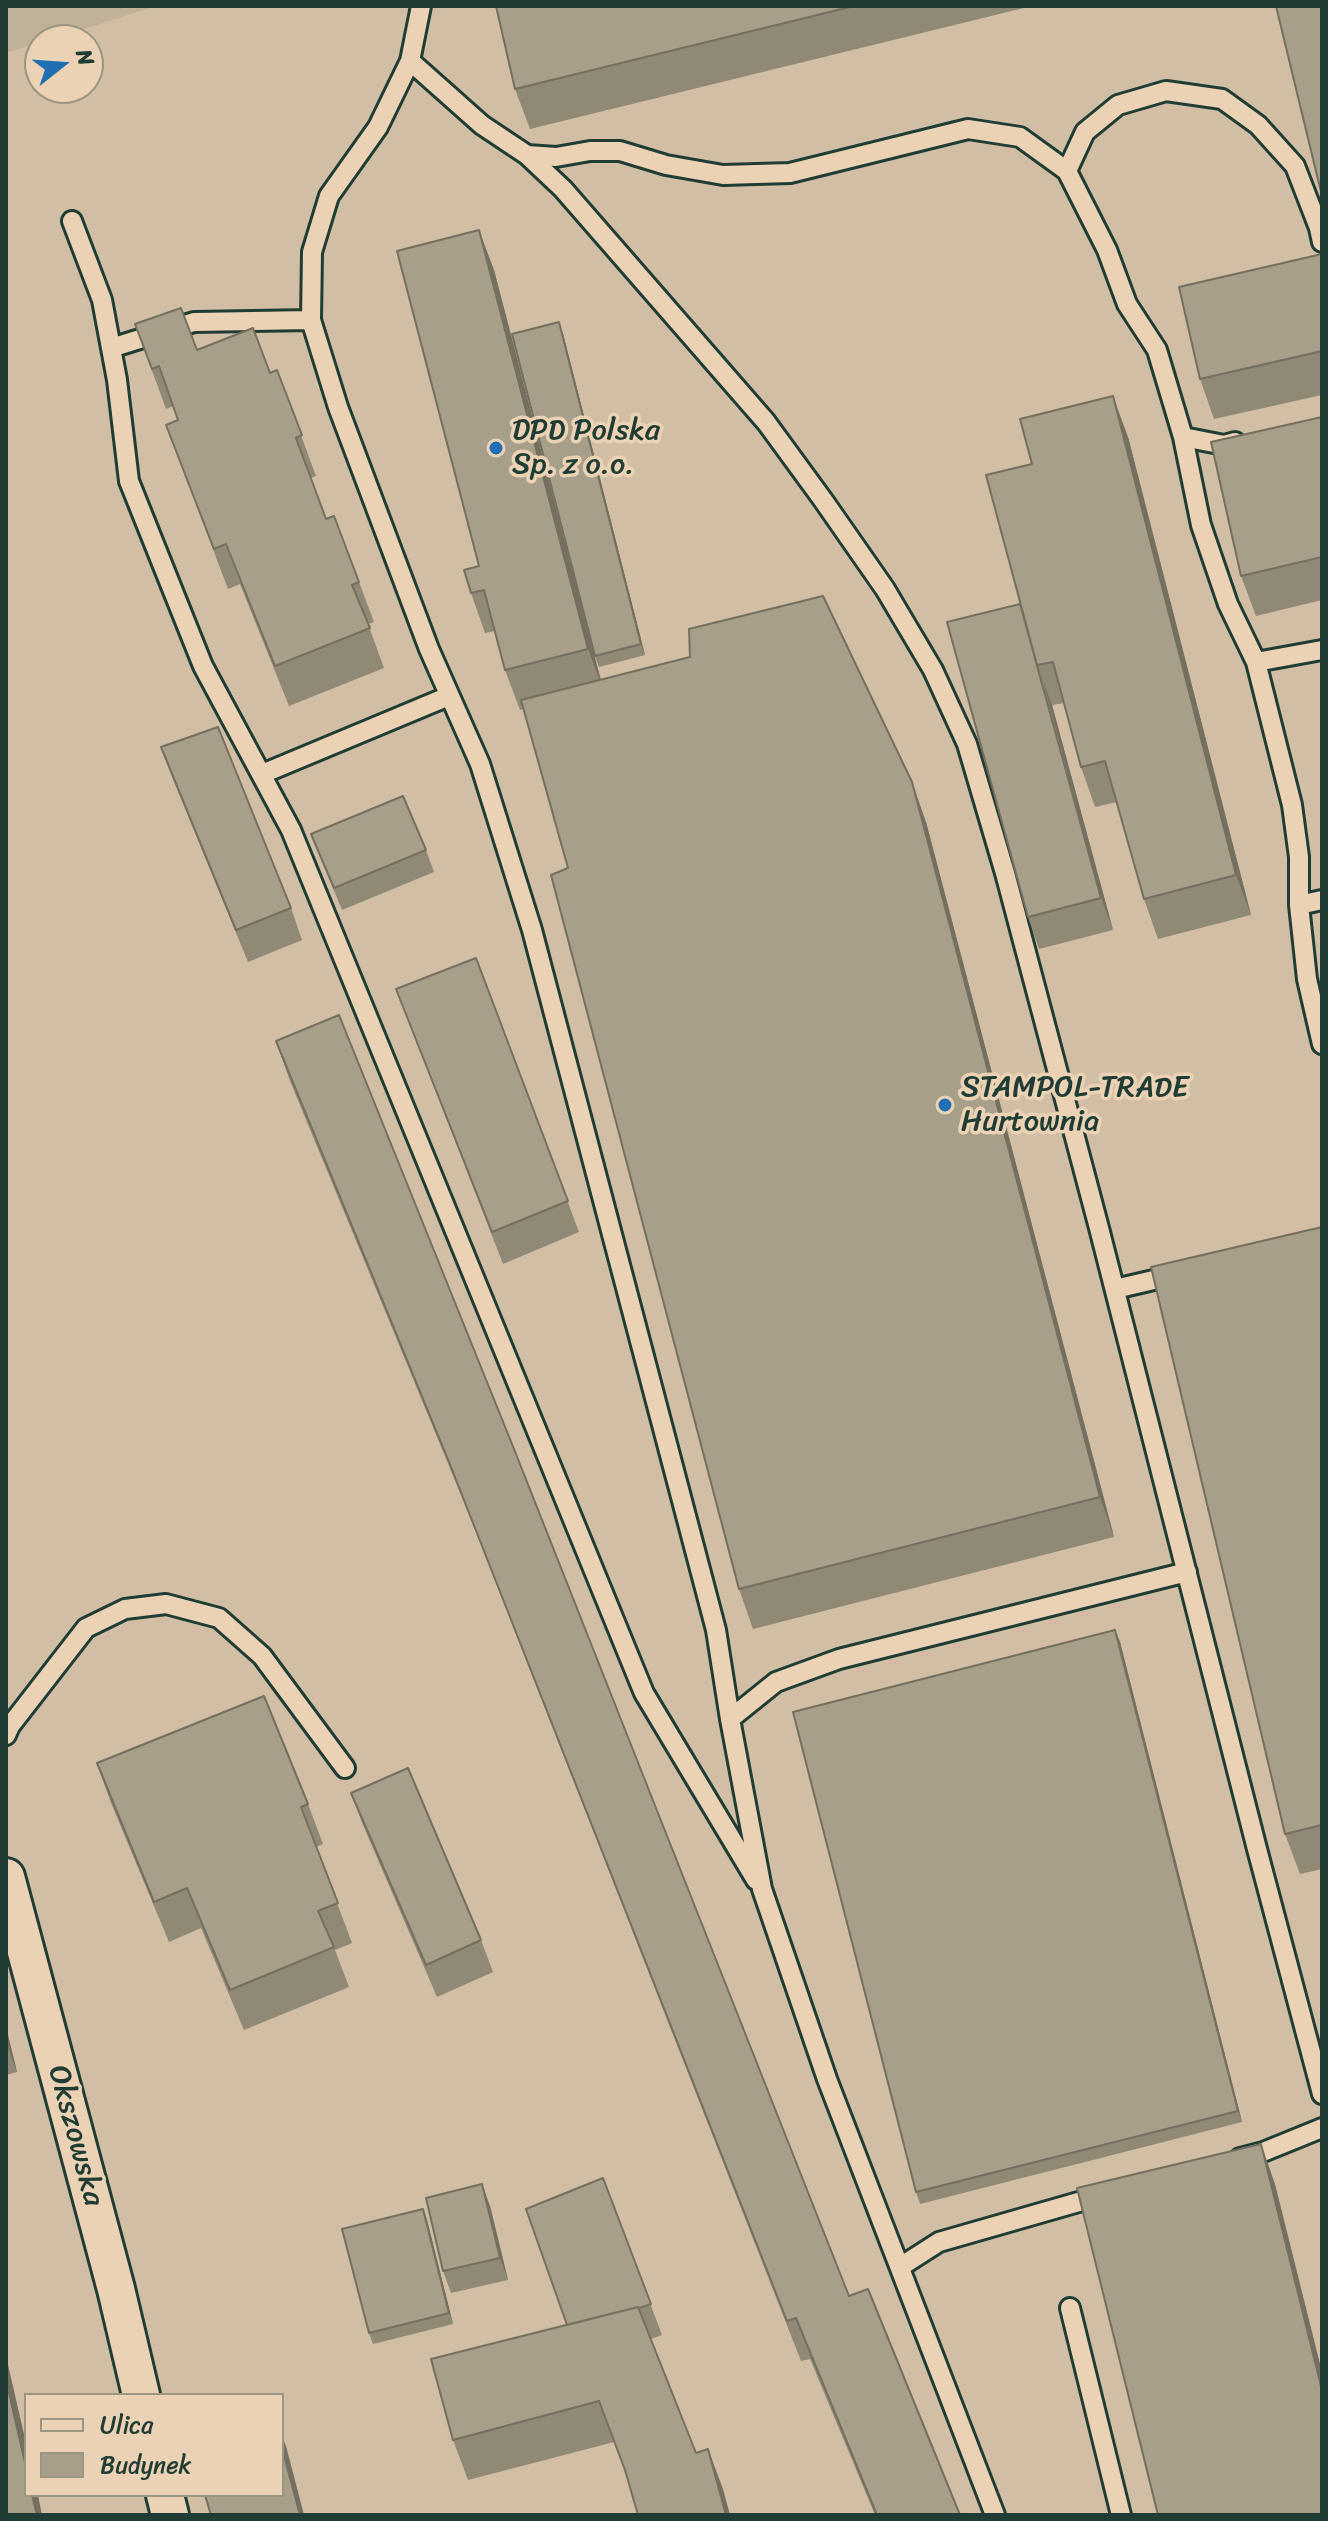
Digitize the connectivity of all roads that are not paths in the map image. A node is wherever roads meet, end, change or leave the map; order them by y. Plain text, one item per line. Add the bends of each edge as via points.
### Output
1 (421, 6) edge
2 (410, 61) junction
3 (527, 155) junction
4 (1067, 171) junction
5 (72, 221) dead end
6 (1322, 242) edge
7 (311, 320) junction
8 (111, 348) junction
9 (1183, 437) junction
10 (1252, 439) edge
11 (1322, 650) edge
12 (1256, 662) junction
13 (449, 696) junction
14 (262, 774) junction
15 (1322, 900) edge
16 (1299, 905) junction
17 (1322, 1044) edge
18 (1189, 1272) edge
19 (1115, 1289) junction
20 (1187, 1572) junction
21 (730, 1719) junction
22 (6, 1735) edge
23 (345, 1768) dead end
24 (6, 1877) edge
25 (762, 1889) junction
26 (1304, 2026) junction
27 (1322, 2034) edge
28 (1322, 2094) edge
29 (1322, 2128) edge
30 (1218, 2164) edge
31 (1128, 2188) edge
32 (900, 2267) junction
33 (1070, 2308) dead end
34 (141, 2393) edge
35 (995, 2515) edge
36 (1121, 2515) edge

1 - 2 lane
2 - 3 lane via 482,125
2 - 7 lane via 378,127 329,196 312,252
3 - 4 lane via 620,151 723,175 790,173 968,129 1020,137
3 - 19 lane via 563,189 766,422 885,589 933,670 967,744 1005,873
4 - 6 lane via 1085,132 1118,105 1166,91 1222,99 1258,125 1295,166
4 - 9 lane via 1127,304 1157,350
5 - 8 lane via 102,300
7 - 8 lane via 194,322
7 - 13 lane via 338,407
8 - 14 lane via 129,481 203,666
9 - 10 lane via 1224,445
9 - 12 lane via 1201,525 1228,604
11 - 12 lane
12 - 16 lane via 1292,805
13 - 14 lane
13 - 21 lane via 480,764 532,930 716,1630
14 - 25 lane via 291,830 644,1693
15 - 16 lane
16 - 17 lane via 1307,979
18 - 19 lane
19 - 20 lane
20 - 21 lane via 839,1659 776,1682
20 - 26 lane
21 - 25 lane
22 - 23 lane via 86,1628 125,1609 166,1604 219,1618 262,1656
24 - 34 street, Okszowska
25 - 32 lane via 827,2079
26 - 27 lane
26 - 28 lane
29 - 30 lane
31 - 32 lane via 939,2242
32 - 35 lane
33 - 36 lane

